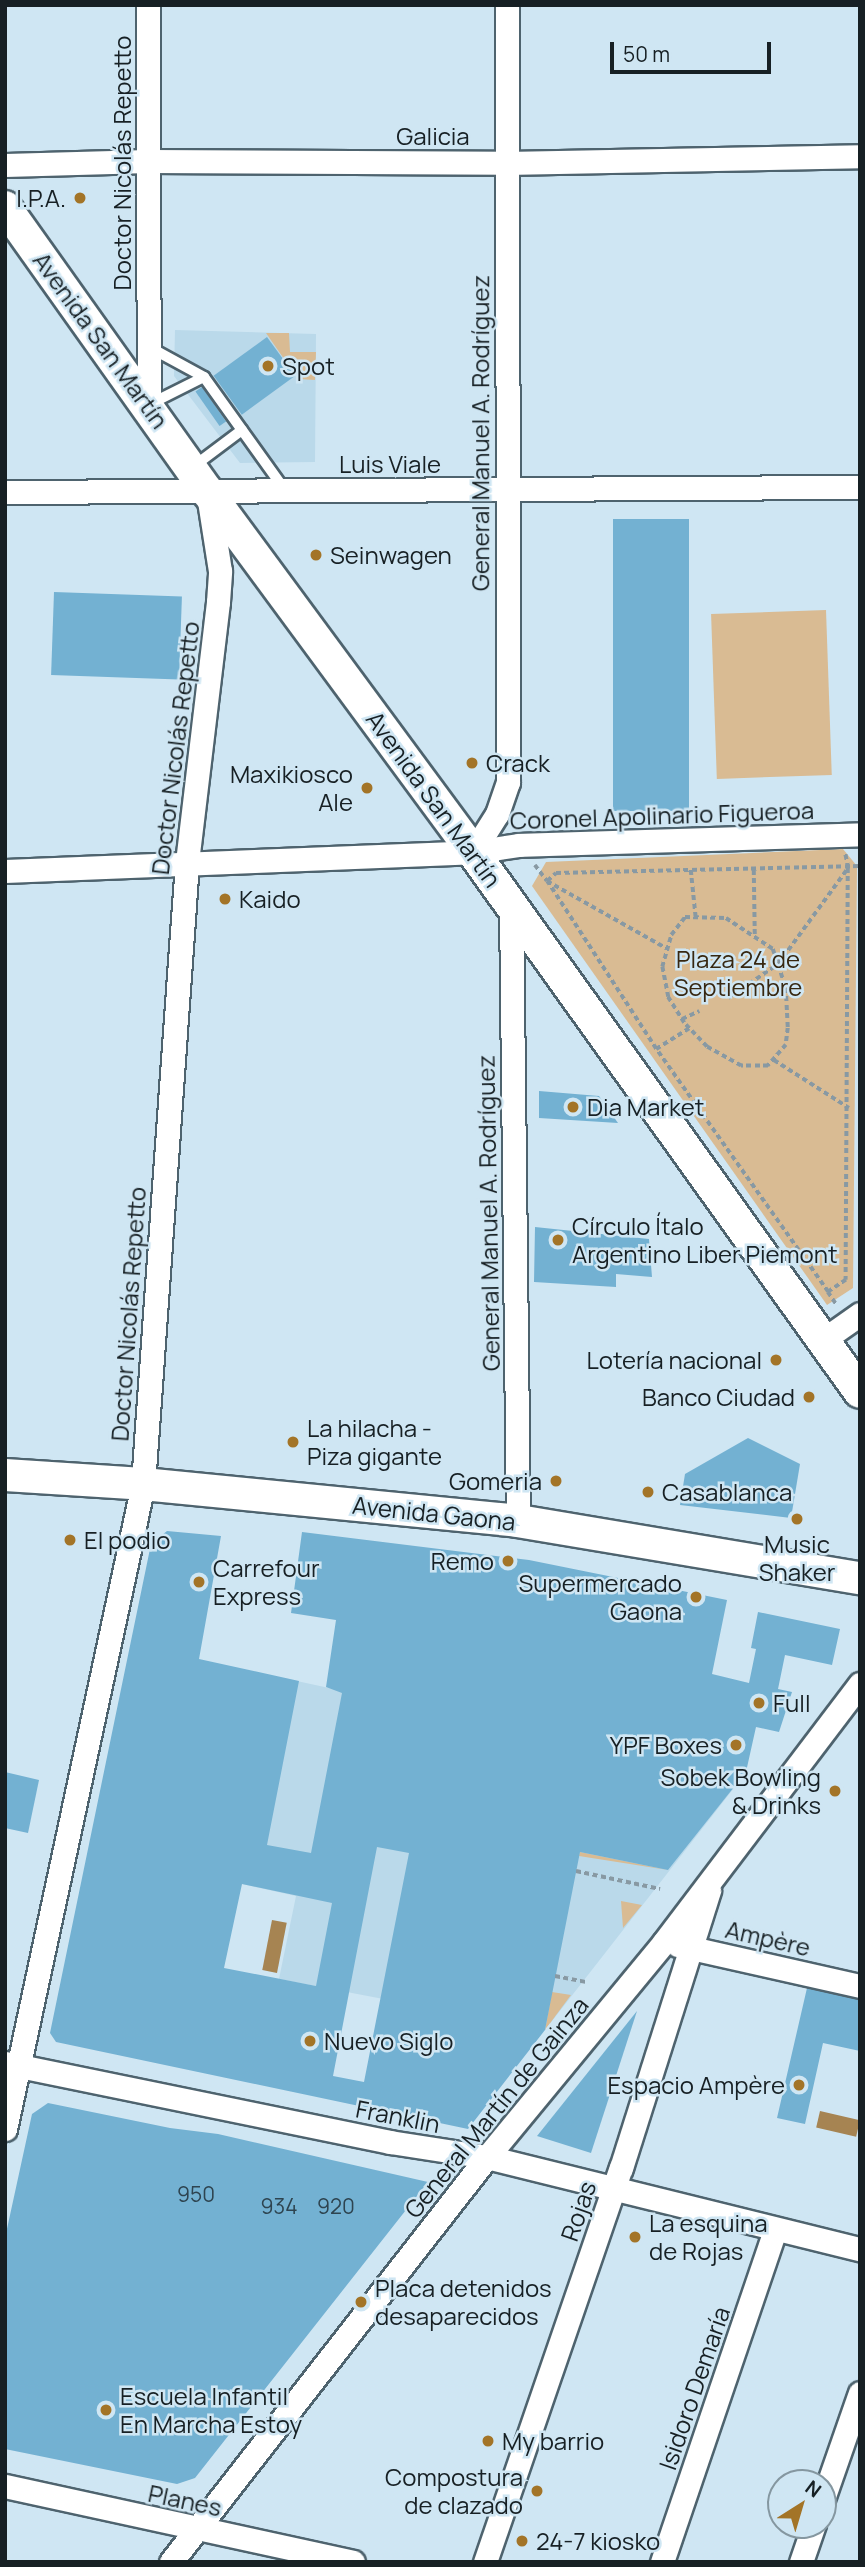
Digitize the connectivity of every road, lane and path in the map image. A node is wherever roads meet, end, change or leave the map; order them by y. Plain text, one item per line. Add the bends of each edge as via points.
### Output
1 (148, 5) edge
2 (507, 5) edge
3 (860, 156) edge
4 (148, 161) junction
5 (505, 163) junction
6 (5, 165) edge
7 (5, 207) edge
8 (149, 347) junction
9 (204, 377) junction
10 (149, 405) junction
11 (242, 430) junction
12 (200, 479) junction
13 (860, 487) edge
14 (507, 489) junction
15 (285, 490) junction
16 (5, 492) edge
17 (850, 834) edge
18 (519, 845) junction
19 (473, 852) junction
20 (187, 862) junction
21 (860, 866) edge
22 (848, 869) junction
23 (691, 870) junction
24 (754, 870) junction
25 (5, 871) edge
26 (547, 881) junction
27 (511, 904) junction
28 (696, 918) junction
29 (755, 937) junction
30 (667, 949) junction
31 (778, 964) junction
32 (728, 998) dead end
33 (699, 1011) dead end
34 (682, 1019) junction
35 (689, 1028) junction
36 (656, 1049) junction
37 (774, 1059) junction
38 (849, 1108) junction
39 (828, 1292) junction
40 (837, 1305) dead end
41 (860, 1314) edge
42 (823, 1340) junction
43 (860, 1392) edge
44 (5, 1475) edge
45 (143, 1484) junction
46 (518, 1521) junction
47 (860, 1578) edge
48 (860, 1684) edge
49 (576, 1871) dead end
50 (713, 1875) junction
51 (660, 1889) dead end
52 (664, 1942) junction
53 (692, 1948) junction
54 (555, 1976) dead end
55 (585, 1982) dead end
56 (860, 1986) edge
57 (12, 2064) edge
58 (5, 2129) edge
59 (486, 2157) junction
60 (612, 2190) junction
61 (775, 2230) junction
62 (860, 2249) edge
63 (860, 2393) edge
64 (833, 2469) edge
65 (5, 2486) edge
66 (197, 2529) junction
67 (809, 2539) edge
68 (171, 2562) edge
69 (353, 2562) edge
70 (485, 2562) edge
71 (662, 2562) edge
72 (801, 2562) edge

1 - 4 street, Doctor Nicolás Repetto
2 - 5 street, General Manuel A. Rodríguez
3 - 5 street, Galicia
4 - 5 street, Galicia
4 - 6 street, Galicia
4 - 8 street, Doctor Nicolás Repetto
5 - 14 street, General Manuel A. Rodríguez
7 - 10 main road, Avenida San Martín
8 - 9 lane
8 - 10 street, Doctor Nicolás Repetto
9 - 10 lane
9 - 11 lane
10 - 12 main road, Avenida San Martín
11 - 12 lane
11 - 15 lane
12 - 15 street, Luis Viale
12 - 16 street, Luis Viale
12 - 19 main road, Avenida San Martín
12 - 20 street, Doctor Nicolás Repetto via 220,571
13 - 14 street, Luis Viale
14 - 15 street, Luis Viale
14 - 19 street, General Manuel A. Rodríguez via 508,782 497,814
17 - 18 street, Coronel Apolinario Figueroa
17 - 22 path
18 - 19 street, Coronel Apolinario Figueroa
18 - 26 path
19 - 20 street, Coronel Apolinario Figueroa
19 - 27 main road, Avenida San Martín
20 - 25 street, Coronel Apolinario Figueroa
20 - 45 street, Doctor Nicolás Repetto
21 - 22 path
22 - 24 path
22 - 31 path
22 - 38 path
23 - 24 path
23 - 26 path via 556,873
23 - 28 path
24 - 29 path
26 - 30 path
26 - 36 path
27 - 42 main road, Avenida San Martín
27 - 46 street, General Manuel A. Rodríguez
28 - 29 path via 726,918
28 - 30 path via 685,917
29 - 31 path via 773,949
30 - 34 path via 662,967 668,997
31 - 32 path
31 - 37 path via 786,988 788,1028 786,1045
33 - 34 path
34 - 35 path
35 - 36 path
35 - 37 path via 707,1047 741,1066 768,1066
36 - 39 path
37 - 38 path
38 - 39 path via 846,1280
39 - 40 path
41 - 42 street
42 - 43 main road, Avenida San Martín
44 - 45 main road, Avenida Gaona
45 - 46 main road, Avenida Gaona
45 - 57 street, Doctor Nicolás Repetto
46 - 47 main road, Avenida Gaona
48 - 50 street, General Martín de Gainza
49 - 51 path
50 - 52 street, General Martín de Gainza
50 - 53 street, Rojas
52 - 53 street, Ampère
52 - 59 street, General Martín de Gainza
53 - 56 street, Ampère
53 - 60 street, Rojas
54 - 55 path
57 - 58 street, Doctor Nicolás Repetto
57 - 59 street, Franklin via 390,2142
59 - 60 street, Franklin
59 - 66 street, General Martín de Gainza
60 - 61 street, Franklin
60 - 70 street, Rojas
61 - 62 street, Franklin
61 - 71 street, Isidoro Demaría
63 - 64 street
65 - 66 street, Planes
66 - 68 street, General Martín de Gainza
66 - 69 street, Planes
67 - 72 street

